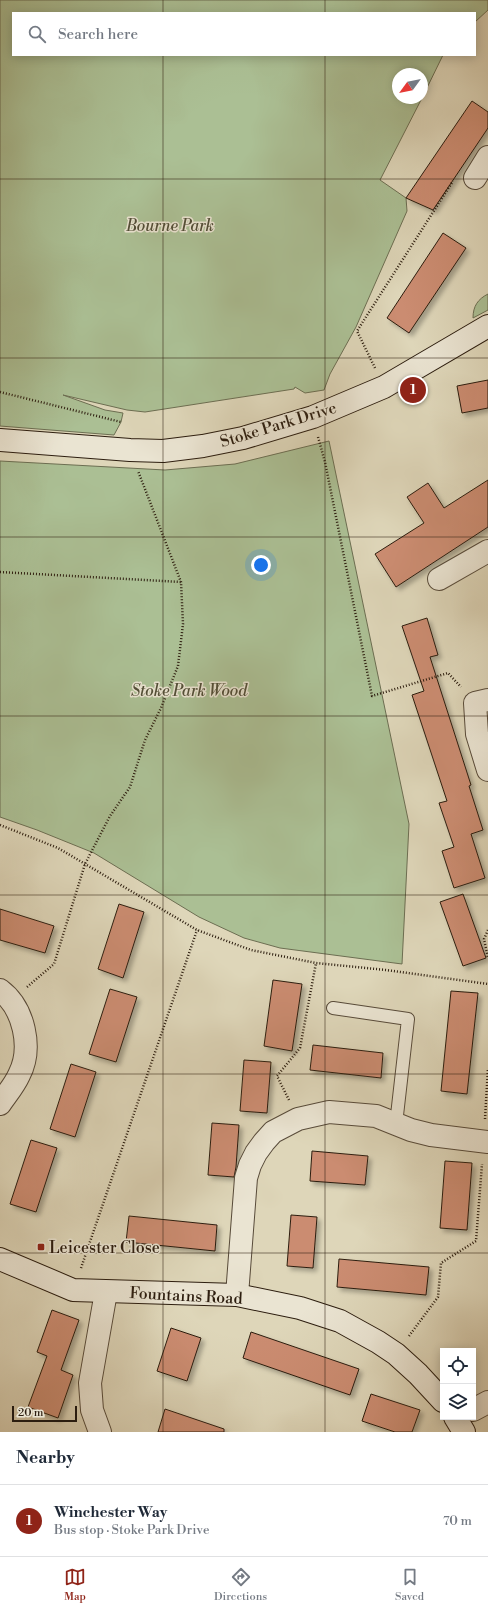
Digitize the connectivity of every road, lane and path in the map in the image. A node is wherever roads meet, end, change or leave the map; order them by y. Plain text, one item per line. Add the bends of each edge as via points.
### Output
1 (488, 157) edge
2 (475, 178) joint
3 (488, 326) edge
4 (384, 387) junction
5 (0, 392) edge
6 (313, 417) junction
7 (121, 422) dead end
8 (0, 440) edge
9 (130, 450) junction
10 (488, 551) edge
11 (0, 572) edge
12 (439, 579) dead end
13 (181, 582) junction
14 (482, 701) edge
15 (488, 770) edge
16 (0, 825) edge
17 (85, 864) junction
18 (197, 930) junction
19 (488, 930) edge
20 (488, 958) edge
21 (316, 963) junction
22 (488, 984) edge
23 (6, 995) edge
24 (333, 1008) dead end
25 (488, 1068) edge
26 (0, 1104) edge
27 (298, 1118) junction
28 (396, 1124) junction
29 (486, 1141) edge
30 (0, 1259) edge
31 (74, 1290) junction
32 (106, 1292) junction
33 (237, 1295) junction
34 (396, 1354) junction
35 (440, 1398) edge
36 (488, 1402) edge
37 (476, 1410) edge
38 (100, 1432) edge

1 - 2 street
2 - 4 path via 456,177 357,331
3 - 4 street, Stoke Park Drive
4 - 6 street, Stoke Park Drive
5 - 7 path
6 - 9 street, Stoke Park Drive via 243,438 203,446 163,451
6 - 14 path via 325,462 372,696 448,673
8 - 9 street, Stoke Park Drive
9 - 13 path
10 - 12 street
11 - 13 path
13 - 17 path via 183,624 178,666 145,740 130,787 110,816
14 - 15 street via 477,734
16 - 17 path via 58,848
17 - 18 path
17 - 23 path via 54,964
18 - 21 path via 251,950
18 - 31 path
19 - 20 path via 484,939
21 - 22 path
21 - 27 path via 300,1048 277,1076
23 - 26 street via 21,1020 25,1048 24,1062 19,1075
24 - 28 lane via 408,1019
25 - 29 path
27 - 28 street via 329,1112 376,1116
27 - 33 street via 273,1132 250,1165 246,1178
28 - 29 street via 431,1135
29 - 34 path via 476,1241 441,1263 438,1297
30 - 31 street, Fountains Road
31 - 32 street, Fountains Road
32 - 33 street, Fountains Road
32 - 38 street via 90,1383 92,1410
33 - 34 street, Fountains Road via 300,1308 340,1321
34 - 35 street, Fountains Road
36 - 37 street

